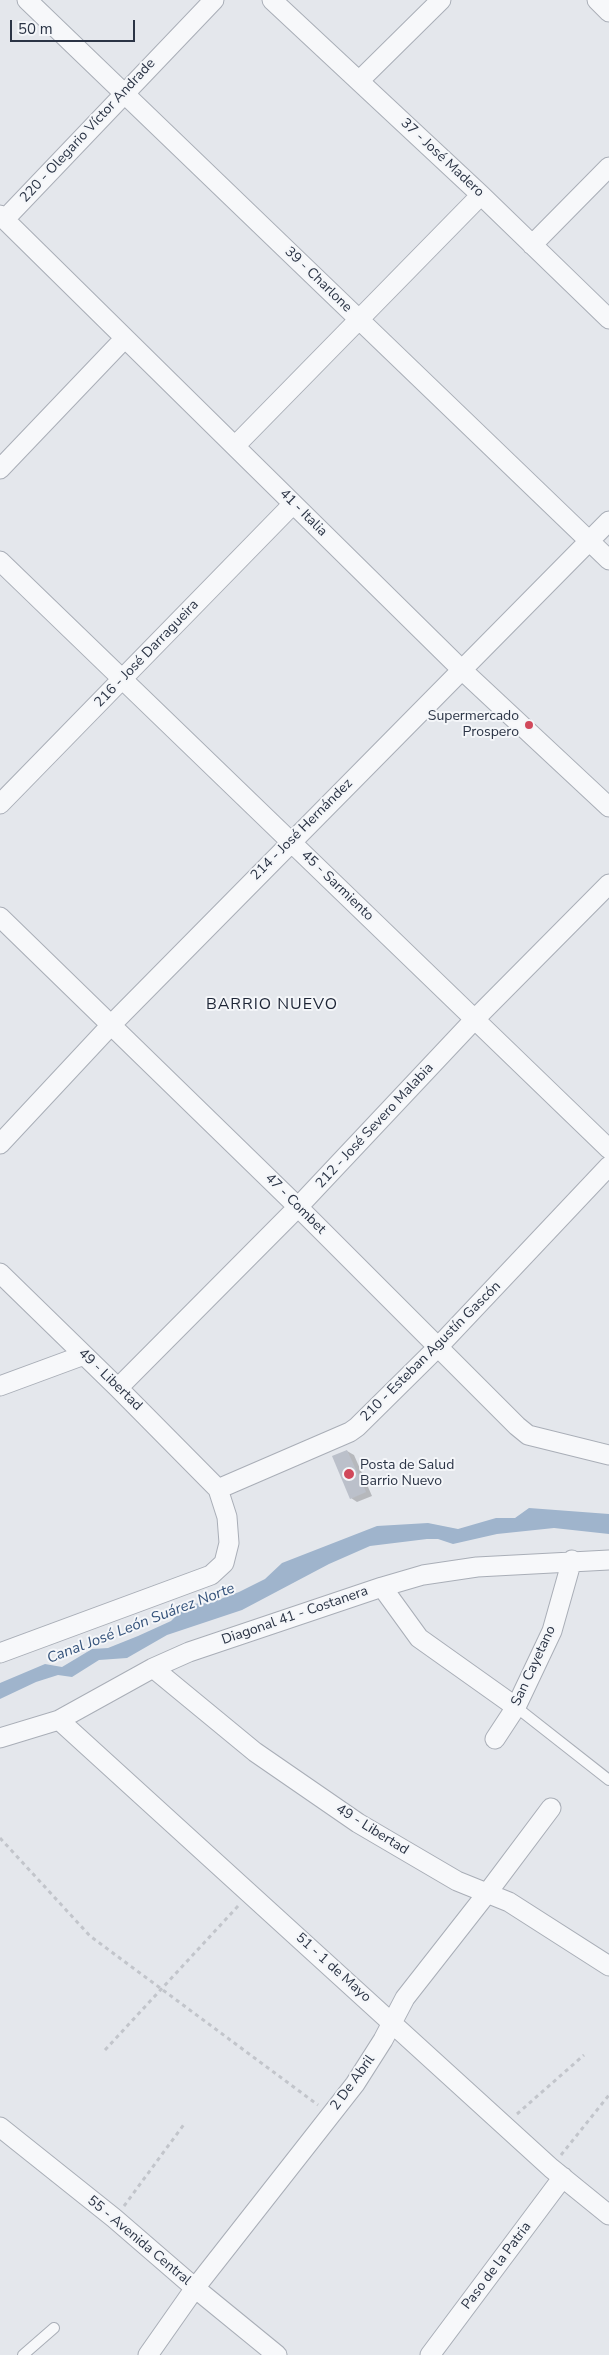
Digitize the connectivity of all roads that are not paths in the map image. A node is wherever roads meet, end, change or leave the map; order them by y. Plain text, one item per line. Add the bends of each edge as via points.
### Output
1 (27, 0) edge
2 (214, 0) edge
3 (272, 0) edge
4 (441, 0) edge
5 (597, 0) edge
6 (609, 12) edge
7 (359, 81) junction
8 (124, 93) junction
9 (609, 167) edge
10 (481, 194) junction
11 (2, 217) edge
12 (532, 244) junction
13 (358, 319) junction
14 (609, 319) edge
15 (125, 338) junction
16 (235, 446) junction
17 (0, 469) edge
18 (293, 504) junction
19 (609, 521) edge
20 (589, 542) junction
21 (609, 560) edge
22 (0, 561) edge
23 (461, 669) junction
24 (122, 680) junction
25 (0, 804) edge
26 (609, 808) edge
27 (291, 842) junction
28 (609, 884) edge
29 (0, 917) edge
30 (474, 1020) junction
31 (112, 1024) junction
32 (0, 1144) edge
33 (609, 1149) edge
34 (609, 1166) edge
35 (298, 1207) junction
36 (0, 1273) edge
37 (439, 1346) junction
38 (84, 1355) junction
39 (0, 1386) edge
40 (118, 1388) junction
41 (609, 1455) edge
42 (218, 1489) junction
43 (572, 1560) junction
44 (609, 1560) edge
45 (382, 1587) junction
46 (0, 1653) edge
47 (153, 1668) junction
48 (516, 1707) junction
49 (59, 1720) junction
50 (0, 1738) edge
51 (495, 1739) dead end
52 (609, 1780) edge
53 (551, 1808) dead end
54 (488, 1892) junction
55 (609, 1966) edge
56 (392, 2022) junction
57 (0, 2127) edge
58 (557, 2172) junction
59 (609, 2214) edge
60 (195, 2288) junction
61 (54, 2328) dead end
62 (23, 2355) edge
63 (148, 2355) edge
64 (277, 2355) edge
65 (430, 2355) edge

1 - 8 street, 39 - Charlone
2 - 8 street, 220 - Olegario Víctor Andrade
3 - 7 street, 37 - José Madero
4 - 7 street
5 - 6 street
7 - 10 street, 37 - José Madero
8 - 11 street, 220 - Olegario Víctor Andrade
8 - 13 street, 39 - Charlone
9 - 12 street
10 - 12 street, 37 - José Madero
10 - 13 street
11 - 15 street, 41 - Italia
12 - 14 street, 37 - José Madero
13 - 16 street
13 - 20 street, 39 - Charlone
15 - 16 street, 41 - Italia
15 - 17 street
16 - 18 street, 41 - Italia
18 - 23 street, 41 - Italia
18 - 24 street, 216 - José Darragueira
19 - 20 street, 214 - José Hernández
20 - 21 street, 39 - Charlone
20 - 23 street, 214 - José Hernández
22 - 24 street, 45 - Sarmiento
23 - 26 street, 41 - Italia
23 - 27 street, 214 - José Hernández
24 - 25 street, 216 - José Darragueira
24 - 27 street, 45 - Sarmiento
27 - 30 street, 45 - Sarmiento
27 - 31 street, 214 - José Hernández
28 - 30 street, 212 - José Severo Malabia
29 - 31 street, 47 - Combet
30 - 33 street, 45 - Sarmiento
30 - 35 street, 212 - José Severo Malabia
31 - 32 street, 214 - José Hernández
31 - 35 street, 47 - Combet
34 - 37 street, 210 - Esteban Agustín Gascón
35 - 37 street, 47 - Combet
35 - 40 street, 212 - José Severo Malabia
36 - 38 street, 49 - Libertad
37 - 41 street, 47 - Combet via 528,1435
37 - 42 street, 210 - Esteban Agustín Gascón via 350,1432
38 - 39 street
38 - 40 street, 49 - Libertad
40 - 42 street, 49 - Libertad
42 - 46 street via 227,1517 229,1543 224,1563 211,1575
43 - 44 street, Diagonal 41 - Costanera
43 - 45 street, Diagonal 41 - Costanera via 477,1567 423,1575
43 - 48 street, San Cayetano via 552,1631
45 - 47 street, Diagonal 41 - Costanera via 189,1652
45 - 48 street via 419,1638
47 - 49 street, Diagonal 41 - Costanera
47 - 54 street, 49 - Libertad via 255,1752 358,1823 458,1881
48 - 51 street, San Cayetano
48 - 52 lane
49 - 50 street, Diagonal 41 - Costanera
49 - 56 street, 51 - 1 de Mayo
53 - 54 street, 2 De Abril
54 - 55 street, 49 - Libertad via 510,1902
54 - 56 street, 2 De Abril via 405,1998
56 - 58 street, 51 - 1 de Mayo
56 - 60 street, 2 De Abril via 354,2084
57 - 60 street, 55 - Avenida Central
58 - 59 street, 51 - 1 de Mayo
58 - 65 street, Paso de la Patria
60 - 63 street, 2 De Abril
60 - 64 street, 55 - Avenida Central
61 - 62 lane

